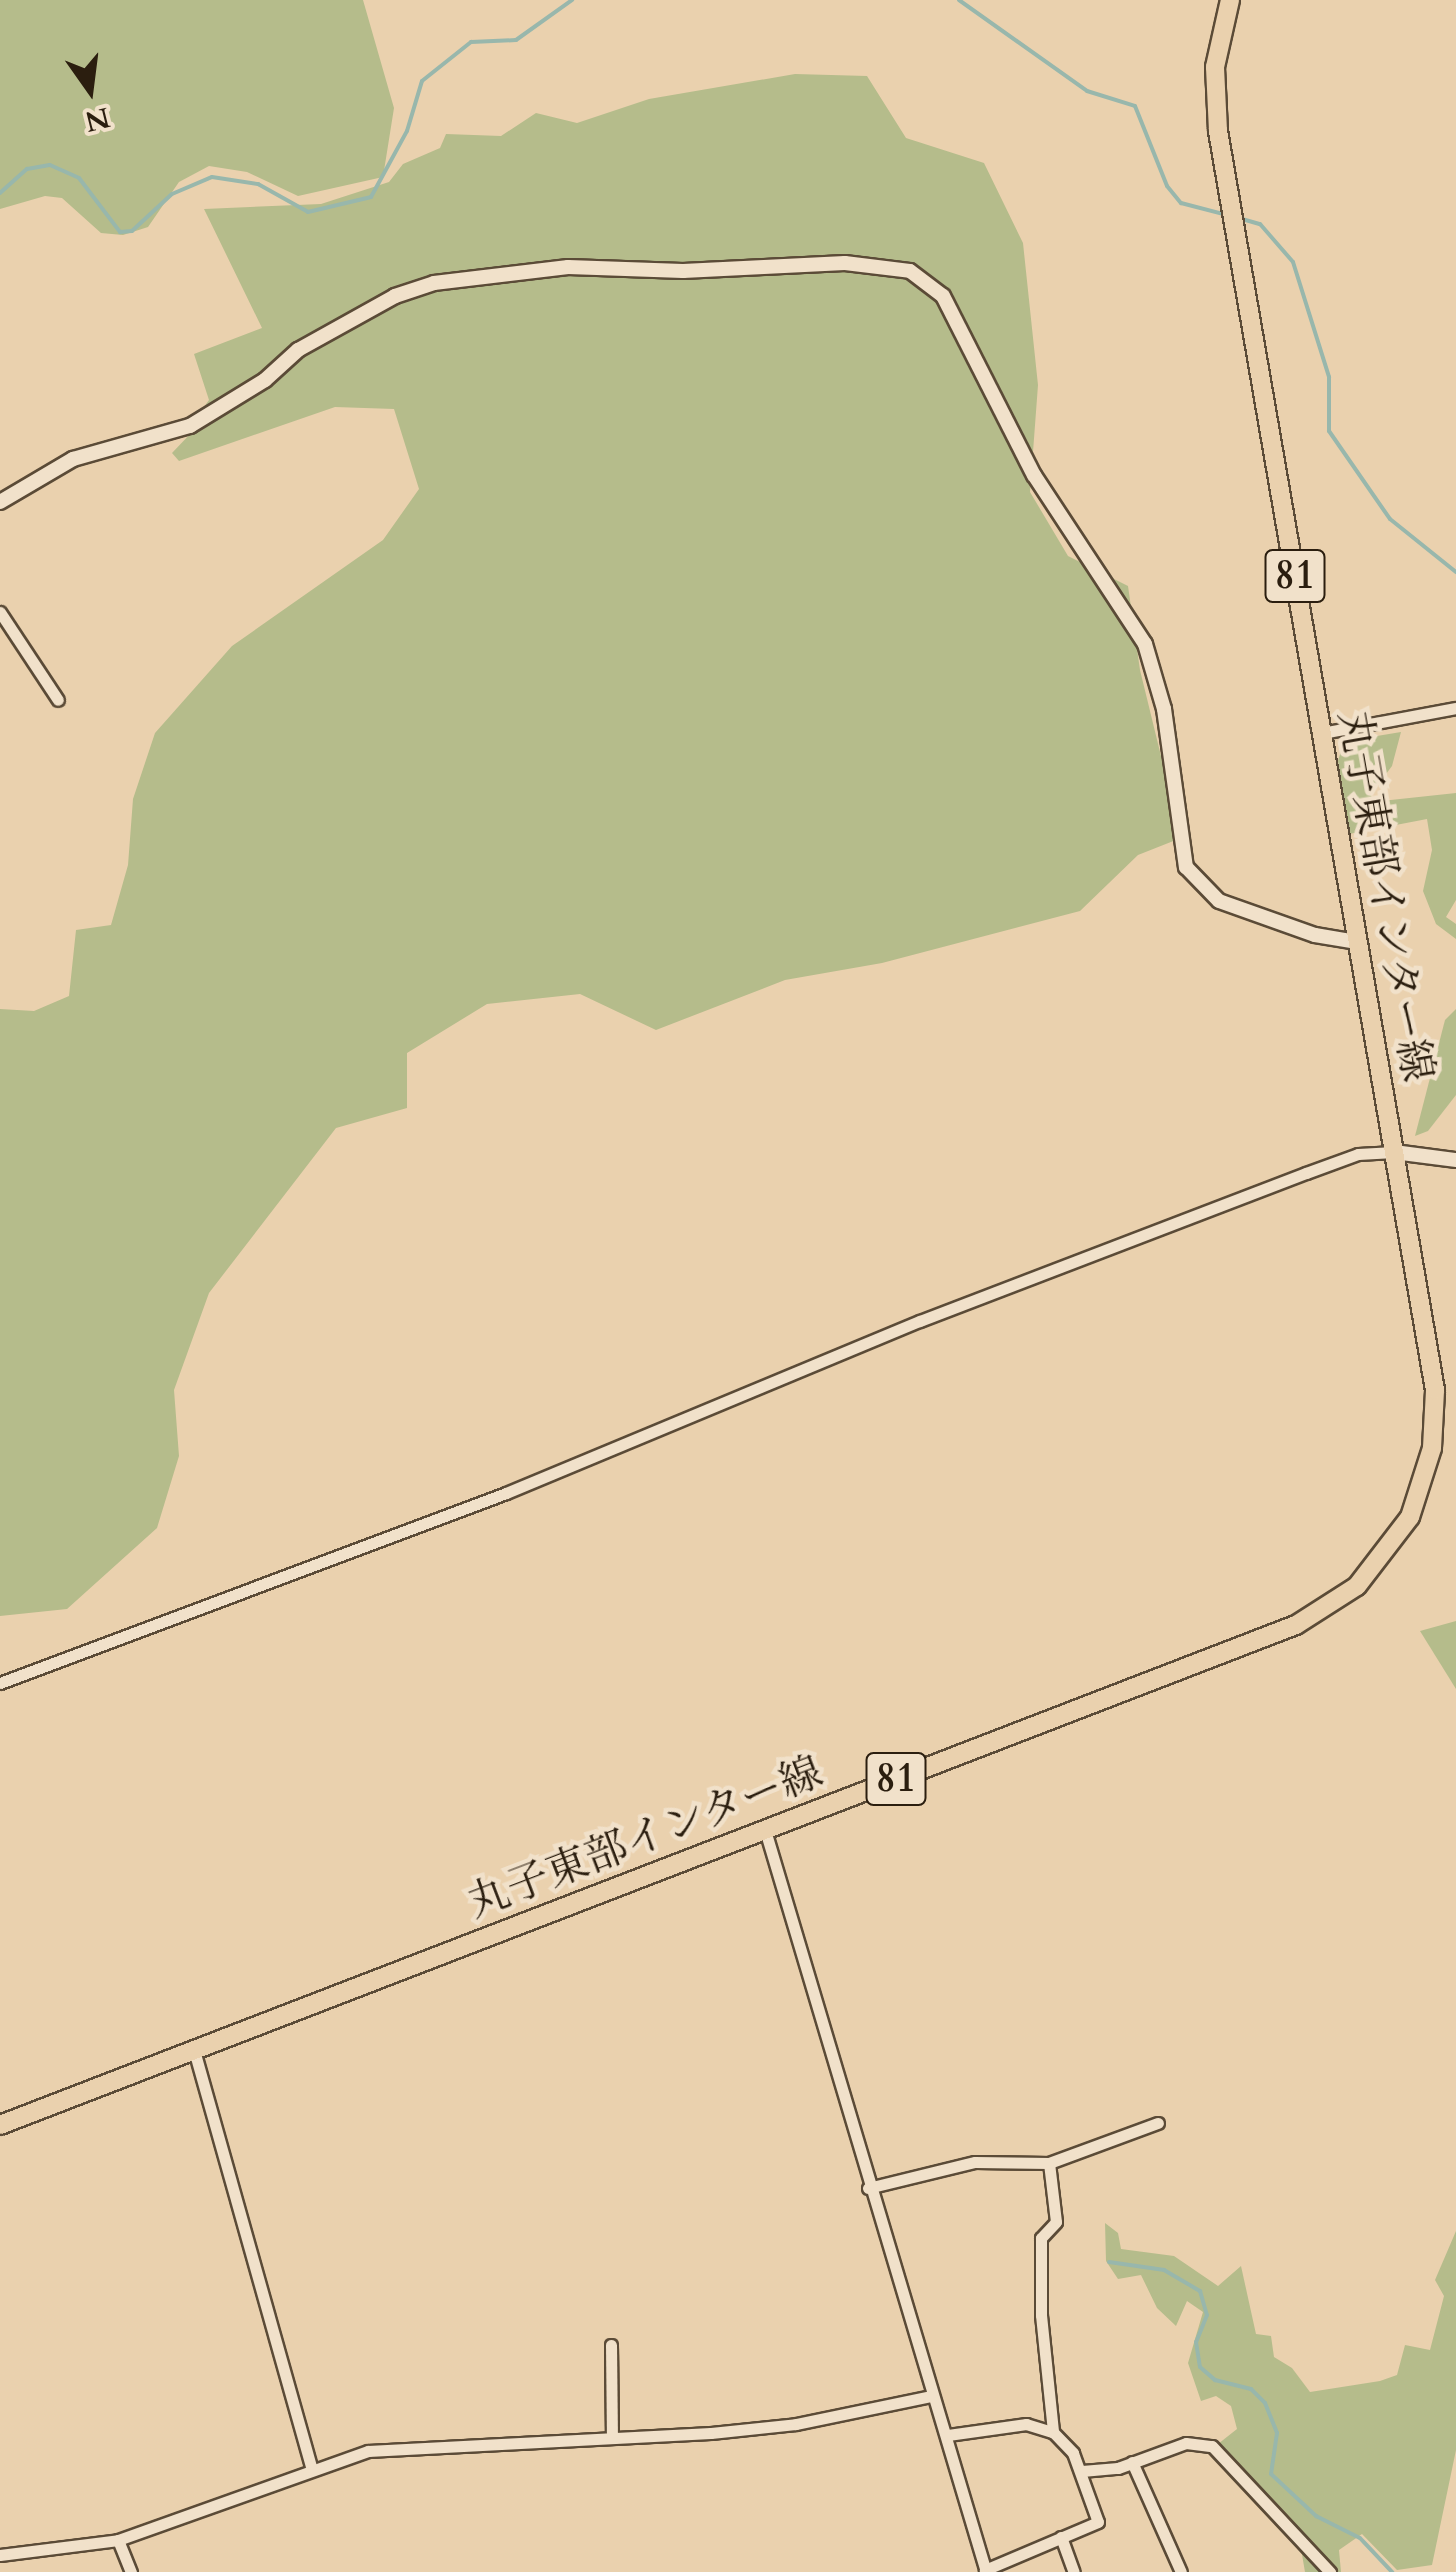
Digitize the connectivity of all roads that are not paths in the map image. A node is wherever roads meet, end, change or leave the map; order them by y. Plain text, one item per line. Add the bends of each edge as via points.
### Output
1 (1230, 0) edge
2 (0, 502) edge
3 (0, 612) edge
4 (58, 700) dead end
5 (1456, 708) edge
6 (1322, 733) junction
7 (1357, 942) junction
8 (1394, 1152) junction
9 (1456, 1160) edge
10 (0, 1683) edge
11 (765, 1830) junction
12 (194, 2050) junction
13 (1158, 2123) dead end
14 (0, 2125) edge
15 (1049, 2162) junction
16 (868, 2188) junction
17 (610, 2345) dead end
18 (931, 2396) junction
19 (1053, 2432) junction
20 (948, 2435) junction
21 (612, 2437) junction
22 (1132, 2462) junction
23 (311, 2467) junction
24 (1082, 2470) junction
25 (1061, 2537) junction
26 (118, 2540) junction
27 (0, 2554) edge
28 (986, 2571) edge
29 (130, 2572) edge
30 (1074, 2572) edge
31 (1181, 2572) edge
32 (1330, 2572) edge

1 - 6 main road, 丸子東部インター線 / 81 via 1215,67 1218,131
2 - 7 street via 74,459 190,426 265,380 298,350 396,296 434,283 568,267 683,272 845,263 910,271 943,296 1034,475 1145,644 1164,710 1186,867 1220,900 1315,935
3 - 4 street
5 - 6 street
6 - 7 main road, 丸子東部インター線 / 81
7 - 8 main road, 丸子東部インター線 / 81
8 - 9 street
8 - 10 street via 1358,1154 1306,1173 920,1321 506,1493
8 - 11 main road, 丸子東部インター線 / 81 via 1436,1420 1417,1502 1370,1573 1336,1604 1281,1632
11 - 12 main road, 丸子東部インター線 / 81
11 - 16 street
12 - 14 main road, 丸子東部インター線 / 81
12 - 23 street
13 - 15 street
15 - 16 street via 975,2162
15 - 19 street via 1056,2222 1041,2238 1041,2315
16 - 18 street
17 - 21 street
18 - 20 street
18 - 21 street via 796,2424
19 - 20 street via 1026,2424
19 - 24 street
20 - 28 street via 954,2480
21 - 23 street via 400,2446
22 - 24 street
22 - 31 street
22 - 32 street via 1186,2443 1212,2446
23 - 26 street
24 - 25 street via 1098,2522
25 - 28 street
25 - 30 street
26 - 27 street
26 - 29 street

